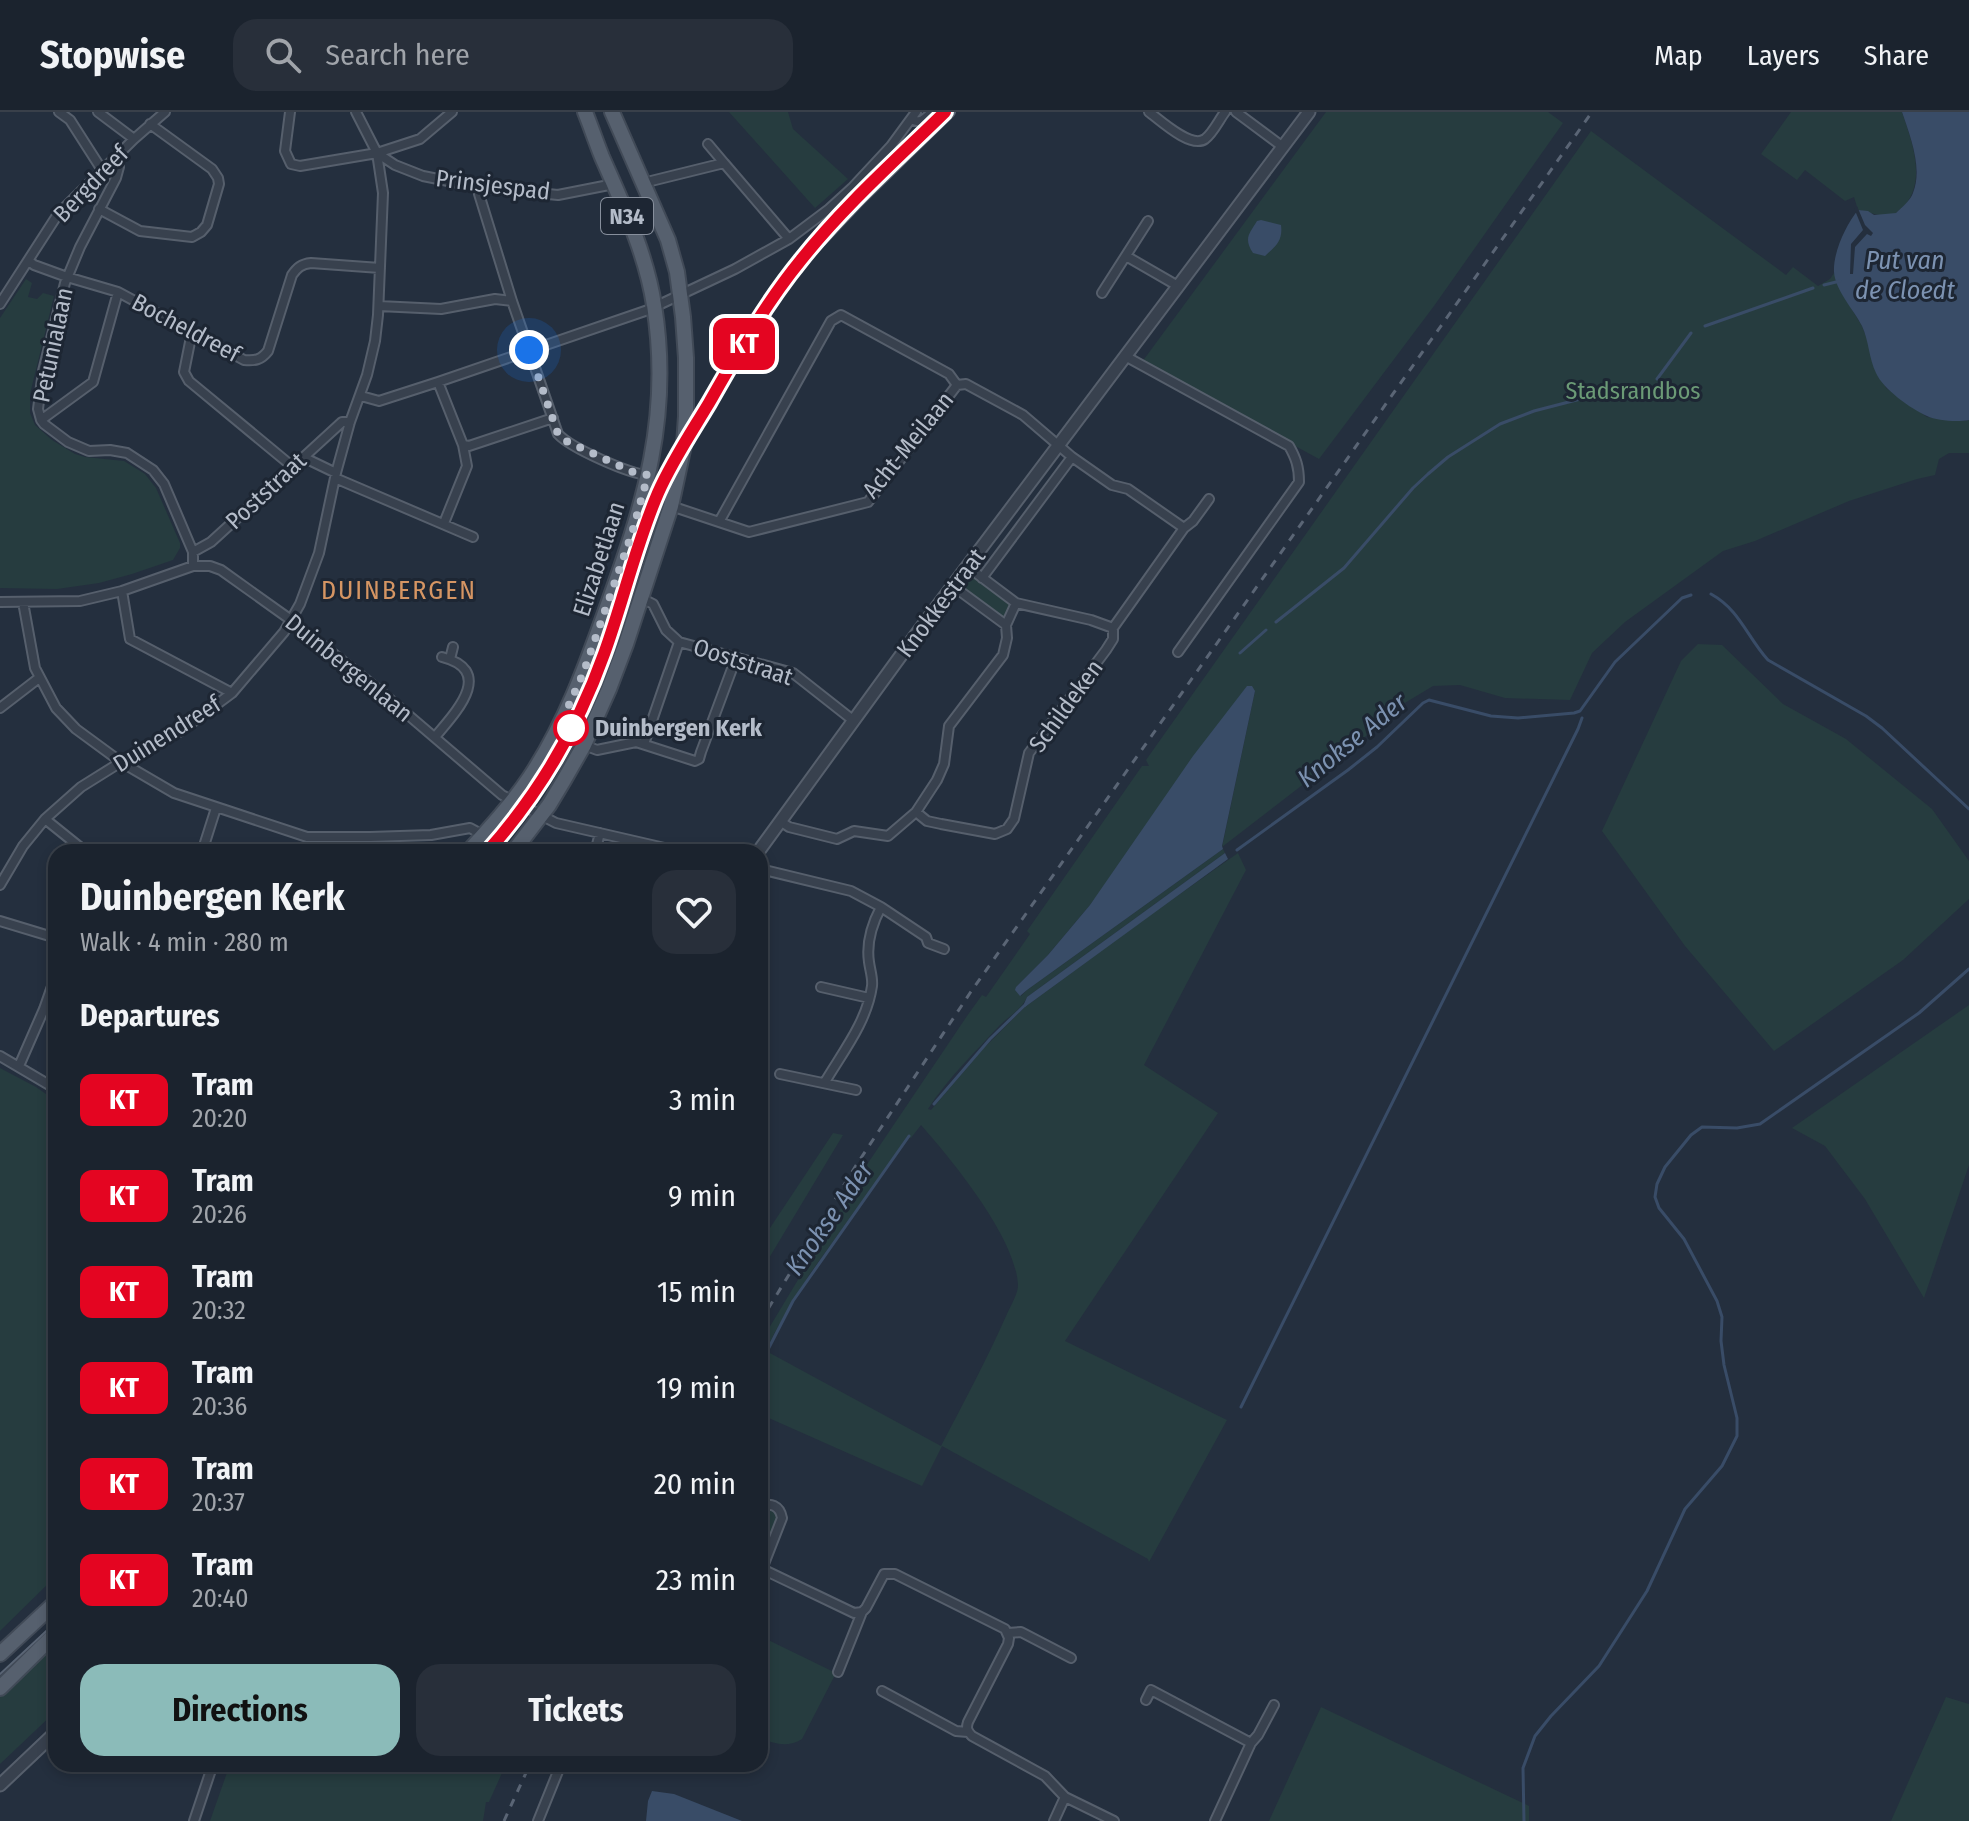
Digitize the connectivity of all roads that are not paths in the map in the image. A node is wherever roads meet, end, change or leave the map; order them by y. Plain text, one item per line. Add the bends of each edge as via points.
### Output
1 (98, 112) edge
2 (165, 112) edge
3 (290, 112) edge
4 (356, 112) edge
5 (452, 112) edge
6 (585, 112) edge
7 (612, 112) edge
8 (932, 112) edge
9 (950, 112) edge
10 (1149, 112) edge
11 (1225, 112) edge
12 (1236, 112) edge
13 (1309, 112) edge
14 (63, 113) edge
15 (913, 116) edge
16 (150, 124) junction
17 (134, 139) junction
18 (708, 144) dead end
19 (1283, 147) junction
20 (377, 153) junction
21 (115, 159) junction
22 (724, 163) junction
23 (102, 170) junction
24 (643, 183) junction
25 (614, 184) junction
26 (478, 187) junction
27 (99, 209) junction
28 (829, 209) junction
29 (842, 220) junction
30 (1148, 221) dead end
31 (789, 239) junction
32 (821, 241) dead end
33 (1126, 256) junction
34 (29, 261) junction
35 (380, 268) junction
36 (67, 277) junction
37 (1178, 286) junction
38 (118, 292) junction
39 (1102, 293) dead end
40 (681, 295) junction
41 (512, 301) junction
42 (0, 304) edge
43 (379, 306) junction
44 (655, 307) junction
45 (192, 332) junction
46 (529, 350) junction
47 (1125, 356) junction
48 (438, 382) junction
49 (957, 385) junction
50 (361, 396) junction
51 (553, 418) junction
52 (41, 420) junction
53 (350, 422) junction
54 (463, 445) junction
55 (1057, 446) junction
56 (305, 456) junction
57 (1072, 457) junction
58 (293, 467) junction
59 (336, 475) junction
60 (648, 475) junction
61 (1209, 499) dead end
62 (671, 506) junction
63 (719, 522) junction
64 (444, 523) junction
65 (1184, 528) junction
66 (473, 537) dead end
67 (193, 552) junction
68 (193, 566) junction
69 (968, 567) junction
70 (982, 578) junction
71 (953, 586) junction
72 (122, 591) junction
73 (641, 598) junction
74 (0, 602) edge
75 (23, 602) junction
76 (1016, 603) junction
77 (291, 620) junction
78 (1006, 625) junction
79 (1113, 628) junction
80 (679, 642) junction
81 (453, 647) dead end
82 (1178, 652) dead end
83 (736, 658) junction
84 (39, 678) junction
85 (232, 693) junction
86 (0, 708) edge
87 (854, 721) junction
88 (435, 737) junction
89 (644, 744) junction
90 (584, 745) junction
91 (121, 762) junction
92 (513, 800) junction
93 (216, 808) junction
94 (916, 812) junction
95 (542, 815) junction
96 (45, 819) junction
97 (780, 821) junction
98 (600, 833) junction
99 (483, 835) junction
100 (76, 844) edge
101 (205, 844) edge
102 (475, 844) edge
103 (519, 844) edge
104 (597, 844) edge
105 (647, 844) edge
106 (764, 844) edge
107 (768, 871) edge
108 (0, 885) edge
109 (881, 907) junction
110 (0, 921) edge
111 (48, 936) edge
112 (944, 949) dead end
113 (821, 987) dead end
114 (48, 998) edge
115 (869, 998) junction
116 (0, 1056) edge
117 (19, 1066) junction
118 (780, 1074) dead end
119 (825, 1082) junction
120 (48, 1084) edge
121 (856, 1090) dead end
122 (768, 1504) edge
123 (768, 1551) edge
124 (768, 1571) edge
125 (48, 1609) edge
126 (862, 1612) junction
127 (1008, 1633) junction
128 (48, 1641) edge
129 (0, 1654) edge
130 (1071, 1658) dead end
131 (838, 1672) dead end
132 (0, 1688) edge
133 (882, 1691) dead end
134 (1146, 1700) dead end
135 (1274, 1705) dead end
136 (968, 1732) junction
137 (48, 1740) edge
138 (1251, 1743) junction
139 (210, 1772) edge
140 (558, 1772) edge
141 (0, 1785) edge
142 (1065, 1797) junction
143 (1098, 1818) edge
144 (194, 1821) edge
145 (538, 1821) edge
146 (1054, 1821) edge
147 (1114, 1821) edge
148 (1215, 1821) edge

1 - 17 street
2 - 16 street, Bergdreef
3 - 20 street via 285,151 291,164
4 - 20 street, Duinendreef
5 - 20 street via 420,139
6 - 25 main road, Elizabetlaan / N34
7 - 24 main road, N34
8 - 15 street via 920,122
9 - 29 street
10 - 11 street via 1195,142 1208,136
12 - 19 street
13 - 19 street, Knokkestraat
14 - 23 street
15 - 28 street
16 - 17 street, Bergdreef
16 - 27 street via 218,178 207,225 192,237 140,231
17 - 21 street, Bergdreef
18 - 22 street
19 - 37 street, Knokkestraat
20 - 26 street, Prinsjespad via 423,176
20 - 35 street, Duinendreef via 383,193
21 - 23 street, Bergdreef
21 - 27 street, Petunialaan via 116,178
22 - 24 street
22 - 31 street
23 - 34 street, Bergdreef via 58,214
24 - 40 main road, N34 via 672,251
25 - 26 street, Prinsjespad via 558,195
25 - 44 main road, Elizabetlaan / N34 via 642,255
26 - 41 street
27 - 36 street, Petunialaan
28 - 29 street
28 - 31 street
29 - 32 street
30 - 33 street
31 - 40 street
33 - 37 street
33 - 39 street
34 - 36 street, Bocheldreef
34 - 42 street, Bergdreef
35 - 43 street, Duinendreef
35 - 45 street, Bocheldreef via 311,263 297,269 268,351 255,361
36 - 38 street, Bocheldreef
36 - 52 street, Petunialaan via 43,371
37 - 47 street, Knokkestraat
38 - 45 street, Bocheldreef
38 - 52 street via 93,382
40 - 44 street
40 - 62 main road, N34 via 686,416
41 - 43 street via 441,309
41 - 46 street
43 - 50 street, Duinendreef
44 - 46 street
44 - 60 main road, Elizabetlaan / N34 via 659,403
45 - 58 street via 184,372 189,381
46 - 48 street
46 - 51 street
47 - 55 street, Knokkestraat
47 - 82 street via 1289,446 1299,468 1299,482
48 - 50 street via 379,401
48 - 54 street
49 - 55 street, Acht-Meilaan via 966,384 1023,415
49 - 63 street, Acht-Meilaan via 868,502 749,532
49 - 63 street, Acht-Meilaan via 949,374 836,316
50 - 53 street, Duinendreef
51 - 54 street
51 - 60 street via 564,440
52 - 67 street, Petunialaan via 78,447 127,453 147,464 164,484
53 - 56 street, Poststraat via 342,422
53 - 59 street, Duinendreef
54 - 64 street via 467,466
55 - 57 street
55 - 69 street, Knokkestraat
56 - 58 street, Poststraat
56 - 59 street
57 - 65 street
57 - 70 street, Knokkestraat
58 - 67 street, Poststraat via 211,542
59 - 64 street
59 - 77 street, Duinendreef via 319,553
60 - 92 main road, Elizabetlaan / N34 via 569,708
61 - 65 street, Schildeken
62 - 63 street, Acht-Meilaan
62 - 73 main road, N34
64 - 66 street
65 - 79 street, Schildeken
67 - 68 street
68 - 72 street
68 - 77 street, Duinbergenlaan via 221,570
69 - 70 street, Schildeken
69 - 71 street, Knokkestraat
70 - 76 street, Schildeken
71 - 78 street
71 - 87 street, Knokkestraat
72 - 75 street via 80,601
72 - 85 street via 130,639
73 - 80 street, Ooststraat via 653,604
73 - 90 main road, N34
74 - 75 street
75 - 84 street
76 - 78 street
76 - 79 street, Schildeken
77 - 85 street, Duinendreef
77 - 88 street, Duinbergenlaan
78 - 94 street via 1003,655 949,726 944,764
79 - 94 street, Schildeken via 1106,650 1029,753 1007,829 995,834 941,824
80 - 83 street, Ooststraat
80 - 89 street
81 - 88 street via 446,658 467,673 469,690
83 - 87 street, Ooststraat via 793,673
83 - 89 street via 699,759
84 - 86 street
84 - 91 street via 66,719
85 - 91 street, Duinendreef via 181,731
87 - 97 street, Knokkestraat
88 - 92 street, Duinbergenlaan
89 - 90 street via 597,750
90 - 95 main road, N34
91 - 93 street via 174,793
91 - 96 street, Duinendreef
92 - 95 street, Duinbergenlaan
92 - 99 main road, Elizabetlaan / N34
93 - 99 street via 307,837 431,835 470,828
93 - 101 street
94 - 97 street via 888,836 854,831 837,839
95 - 98 street, Duinbergenlaan
95 - 103 main road, N34
96 - 100 street
96 - 108 street, Duinendreef
97 - 106 street, Knokkestraat
98 - 104 street
98 - 105 street, Duinbergenlaan
99 - 102 main road, Elizabetlaan / N34
107 - 109 street via 851,891
109 - 112 street
109 - 115 street via 869,938
110 - 111 street
113 - 115 street
114 - 117 street
115 - 119 street via 861,1022
116 - 117 street
117 - 120 street
118 - 119 street
119 - 121 street
122 - 123 street via 776,1506 782,1518
124 - 126 street via 849,1611
125 - 129 main road
126 - 127 street via 880,1578 895,1574
126 - 131 street
127 - 130 street via 1021,1632
127 - 136 street via 1008,1644 968,1722
128 - 132 main road
133 - 136 street via 956,1731
134 - 138 street via 1151,1690
135 - 138 street
136 - 142 street via 1045,1776
137 - 141 street
138 - 148 street
139 - 144 street
140 - 145 street
142 - 143 street
142 - 146 street
143 - 147 street

